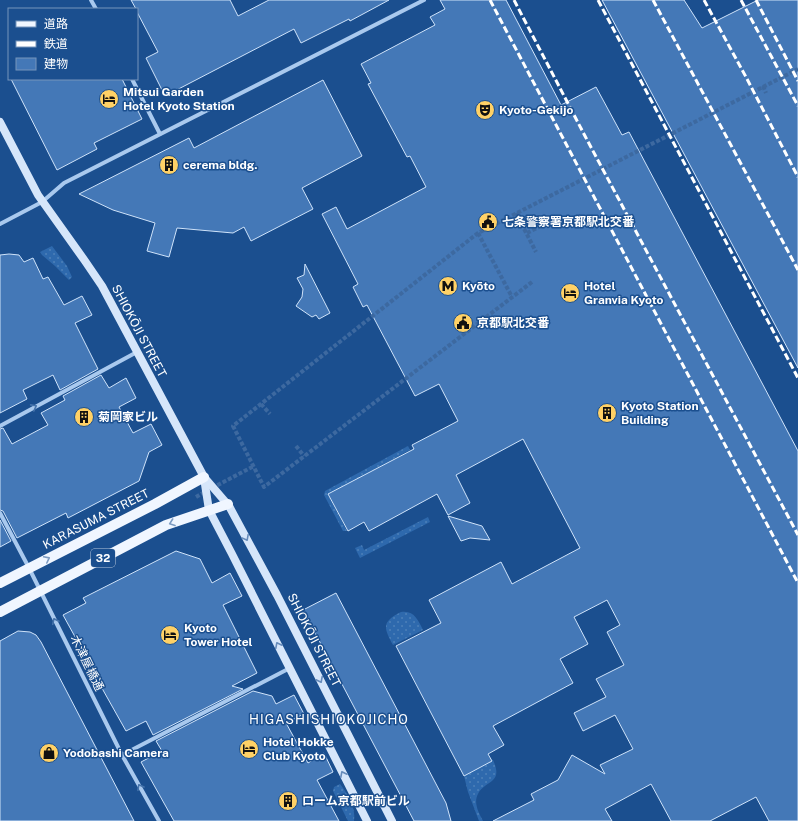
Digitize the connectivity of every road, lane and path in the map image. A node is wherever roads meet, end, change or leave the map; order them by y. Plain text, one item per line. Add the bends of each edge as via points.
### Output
1 (424, 0) edge
2 (133, 80) edge
3 (0, 122) edge
4 (160, 134) junction
5 (42, 202) junction
6 (0, 224) edge
7 (137, 352) junction
8 (0, 426) edge
9 (204, 477) junction
10 (228, 504) junction
11 (209, 510) junction
12 (0, 513) edge
13 (29, 568) junction
14 (0, 582) edge
15 (40, 592) junction
16 (0, 612) edge
17 (290, 668) junction
18 (122, 755) junction
19 (159, 821) edge
20 (367, 821) edge
21 (392, 821) edge

1 - 4 street
2 - 4 street
3 - 5 street, SHIOKŌJI STREET
4 - 5 street via 64,183
5 - 6 street
5 - 7 street, SHIOKŌJI STREET via 97,278
8 -> 7 street
7 - 9 street, SHIOKŌJI STREET
9 - 10 street, SHIOKŌJI STREET
9 - 11 street, SHIOKŌJI STREET
13 -> 9 main road, KARASUMA STREET / 32
10 - 11 main road, 32
10 -> 21 street, SHIOKŌJI STREET
11 -> 15 main road, 32 via 166,525
17 -> 11 street, SHIOKŌJI STREET
12 - 13 street, 木津屋橋通
13 - 14 main road, KARASUMA STREET / 32
13 - 15 street, 木津屋橋通
15 - 16 main road, 32
18 -> 15 street, 木津屋橋通
17 - 18 street
20 -> 17 street, SHIOKŌJI STREET
19 -> 18 street, 木津屋橋通

